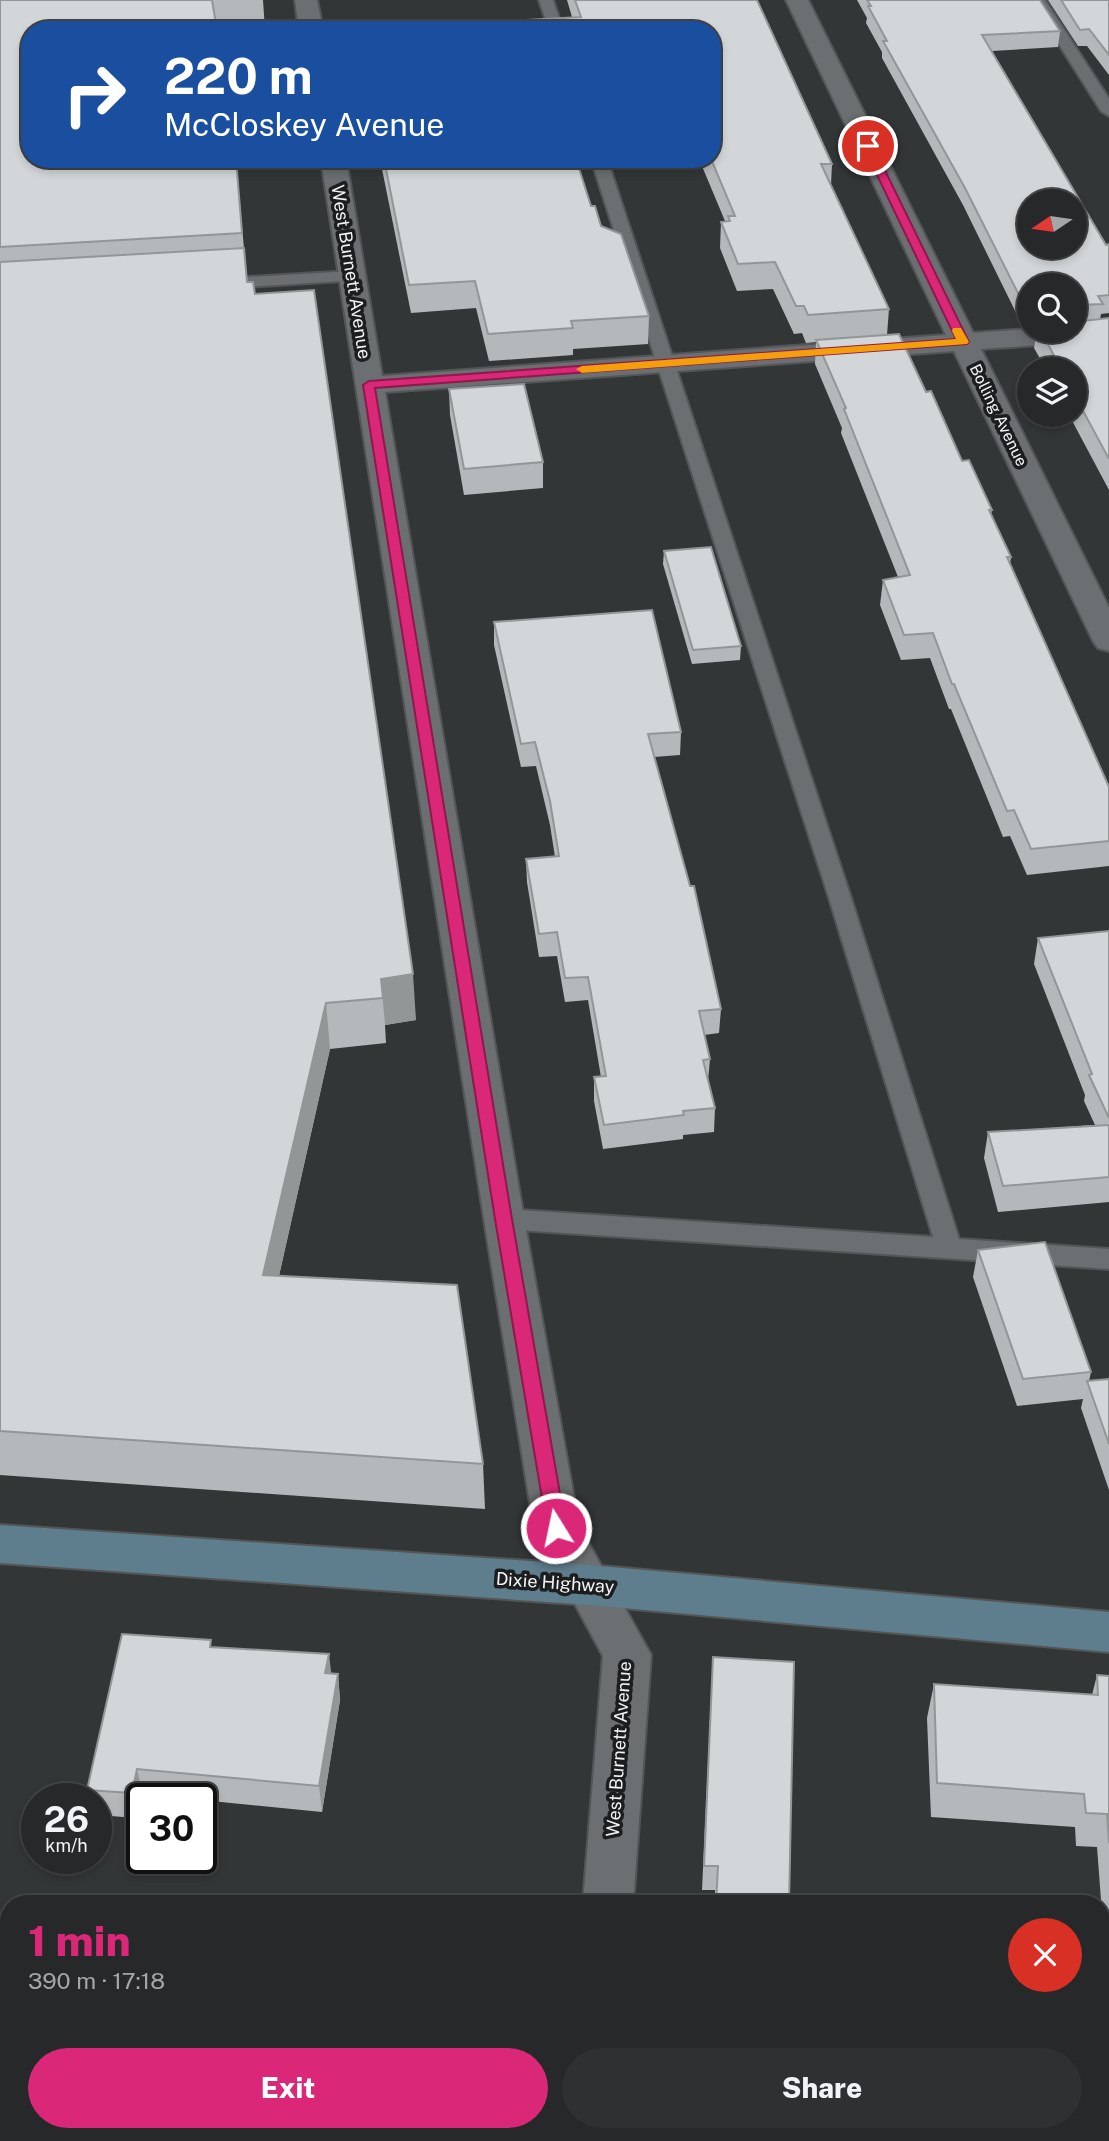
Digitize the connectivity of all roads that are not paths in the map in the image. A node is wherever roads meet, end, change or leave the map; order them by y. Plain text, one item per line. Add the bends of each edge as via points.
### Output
1 (306, 0) edge
2 (546, 0) edge
3 (797, 0) edge
4 (1038, 0) edge
5 (310, 21) edge
6 (553, 21) edge
7 (1109, 111) edge
8 (334, 168) edge
9 (602, 168) edge
10 (352, 276) junction
11 (191, 285) edge
12 (1109, 332) edge
13 (963, 342) junction
14 (667, 363) junction
15 (369, 385) junction
16 (1109, 641) edge
17 (504, 1219) junction
18 (948, 1248) junction
19 (1109, 1259) edge
20 (0, 1544) edge
21 (589, 1585) junction
22 (1109, 1632) edge
23 (609, 1895) edge

1 - 5 street
2 - 6 lane
3 - 13 street, Bolling Avenue
4 - 7 lane
8 - 10 street, West Burnett Avenue
9 - 14 lane
10 - 11 lane
10 - 15 street, West Burnett Avenue
12 - 13 street
13 - 14 street
13 - 16 street, Bolling Avenue
14 - 15 street
14 - 18 lane
15 - 17 street, West Burnett Avenue
17 - 18 lane
17 - 21 street, West Burnett Avenue via 556,1528
18 - 19 lane
20 - 21 street, Dixie Highway
21 - 22 street, Dixie Highway
21 - 23 street, West Burnett Avenue via 627,1655

